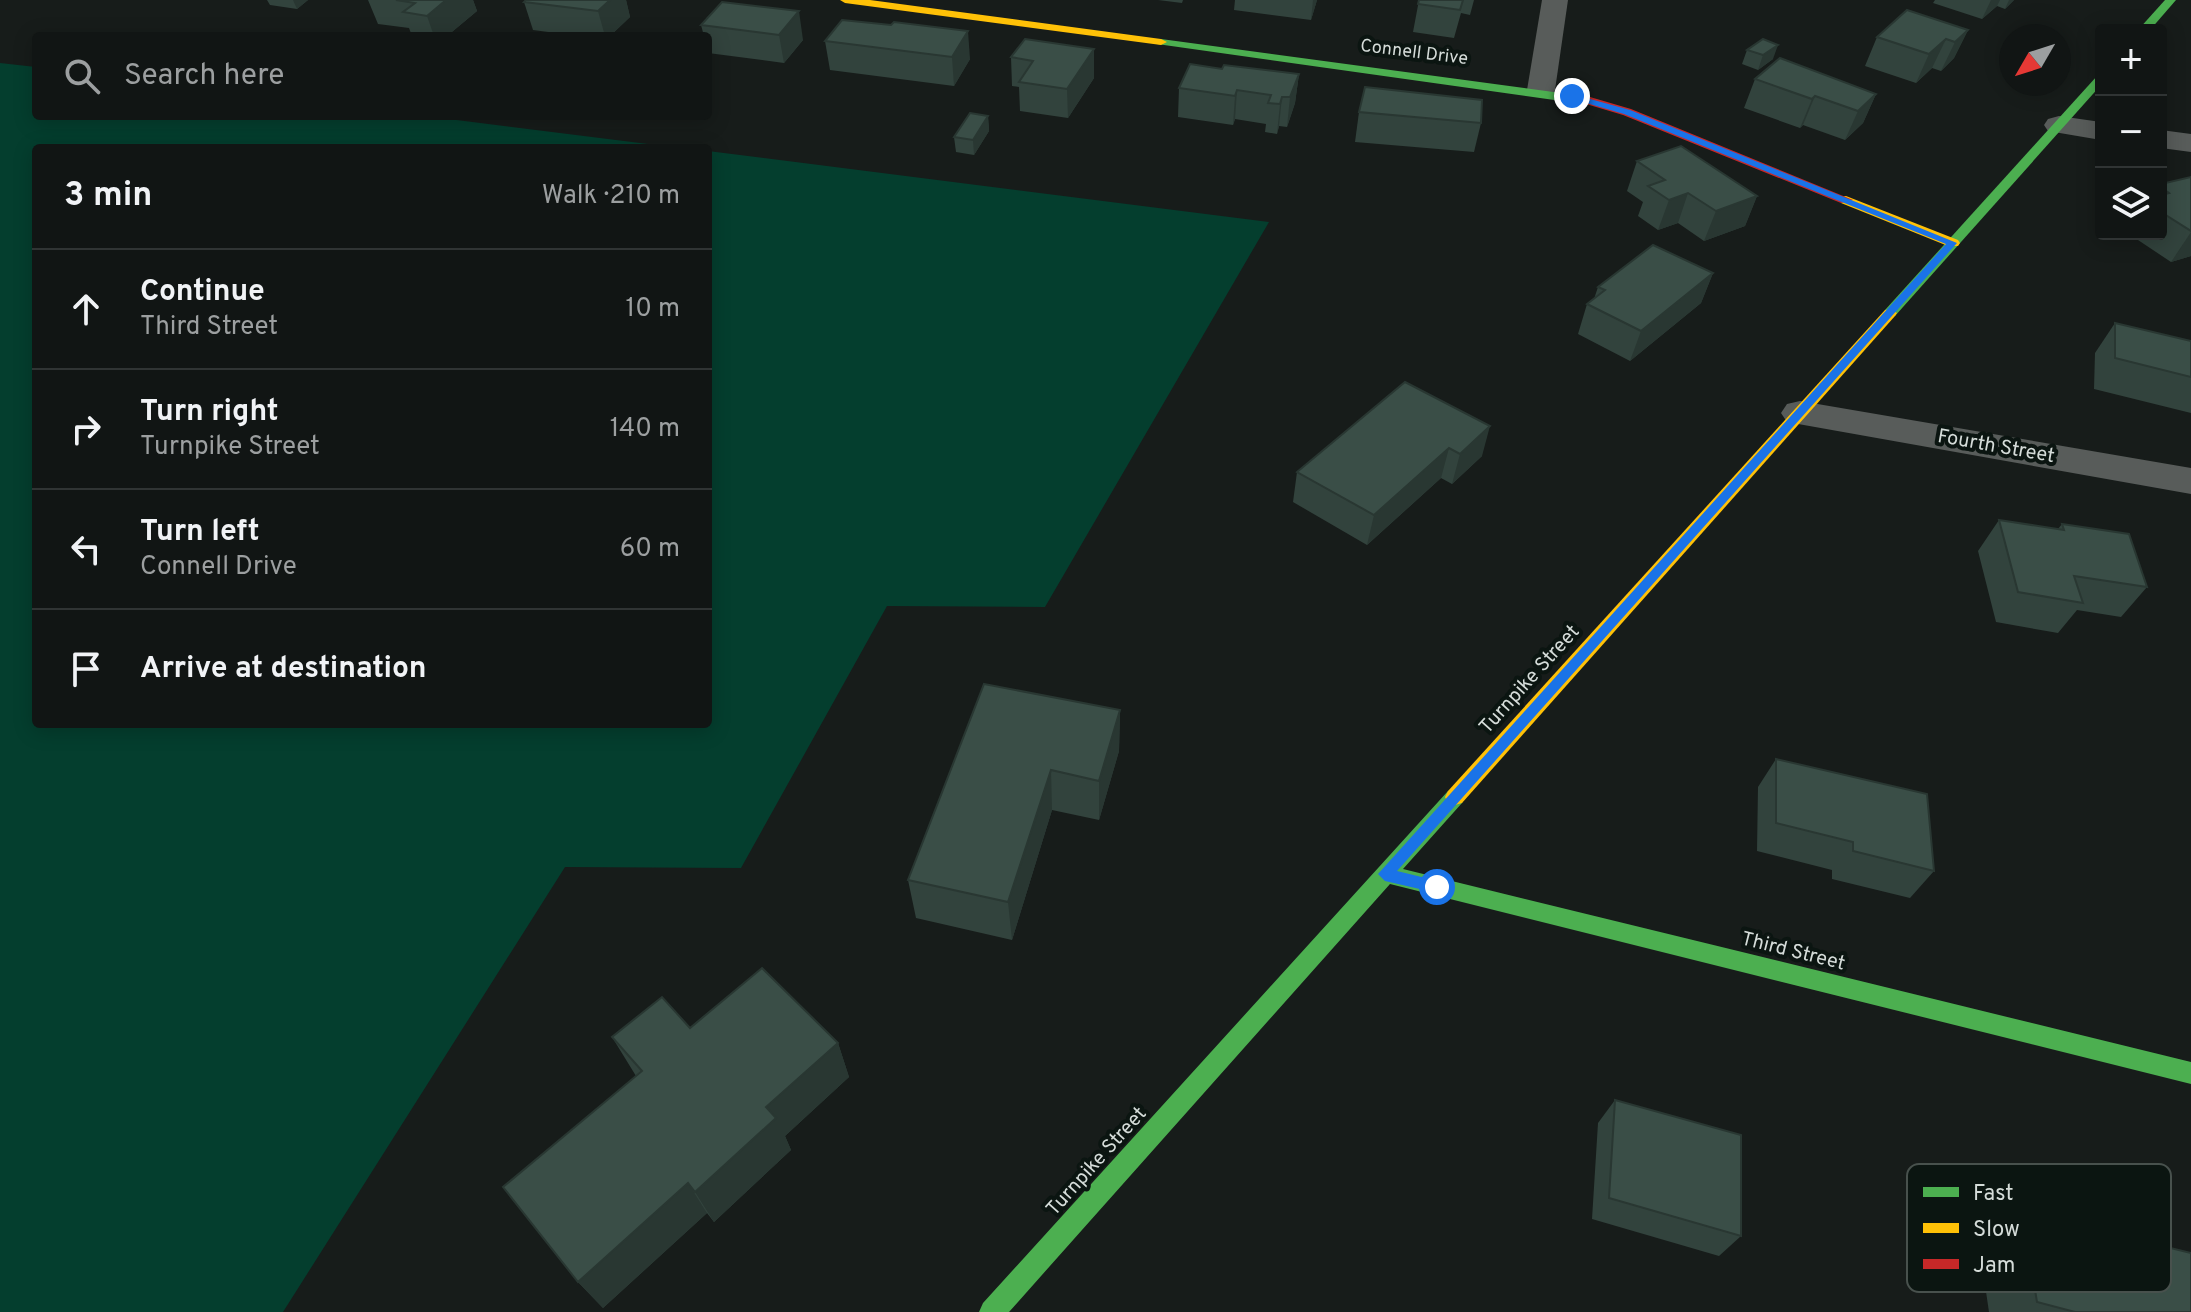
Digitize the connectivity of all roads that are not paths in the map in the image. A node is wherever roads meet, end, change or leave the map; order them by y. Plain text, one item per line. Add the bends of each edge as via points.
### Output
1 (845, 0) edge
2 (1555, 0) edge
3 (2171, 0) edge
4 (2149, 24) edge
5 (2095, 85) edge
6 (1541, 90) junction
7 (2059, 125) junction
8 (2095, 130) edge
9 (2167, 140) edge
10 (2191, 143) edge
11 (1953, 243) junction
12 (1800, 413) junction
13 (2191, 481) edge
14 (1385, 874) junction
15 (2191, 1073) edge
16 (992, 1312) edge

1 - 6 street, Connell Drive
2 - 6 street
3 - 4 street
5 - 7 street, Turnpike Street
6 - 11 street, Connell Drive via 1627,112
7 - 8 street
7 - 11 street, Turnpike Street
9 - 10 street
11 - 12 street, Turnpike Street
12 - 13 street, Fourth Street
12 - 14 street, Turnpike Street
14 - 15 street, Third Street
14 - 16 street, Turnpike Street

